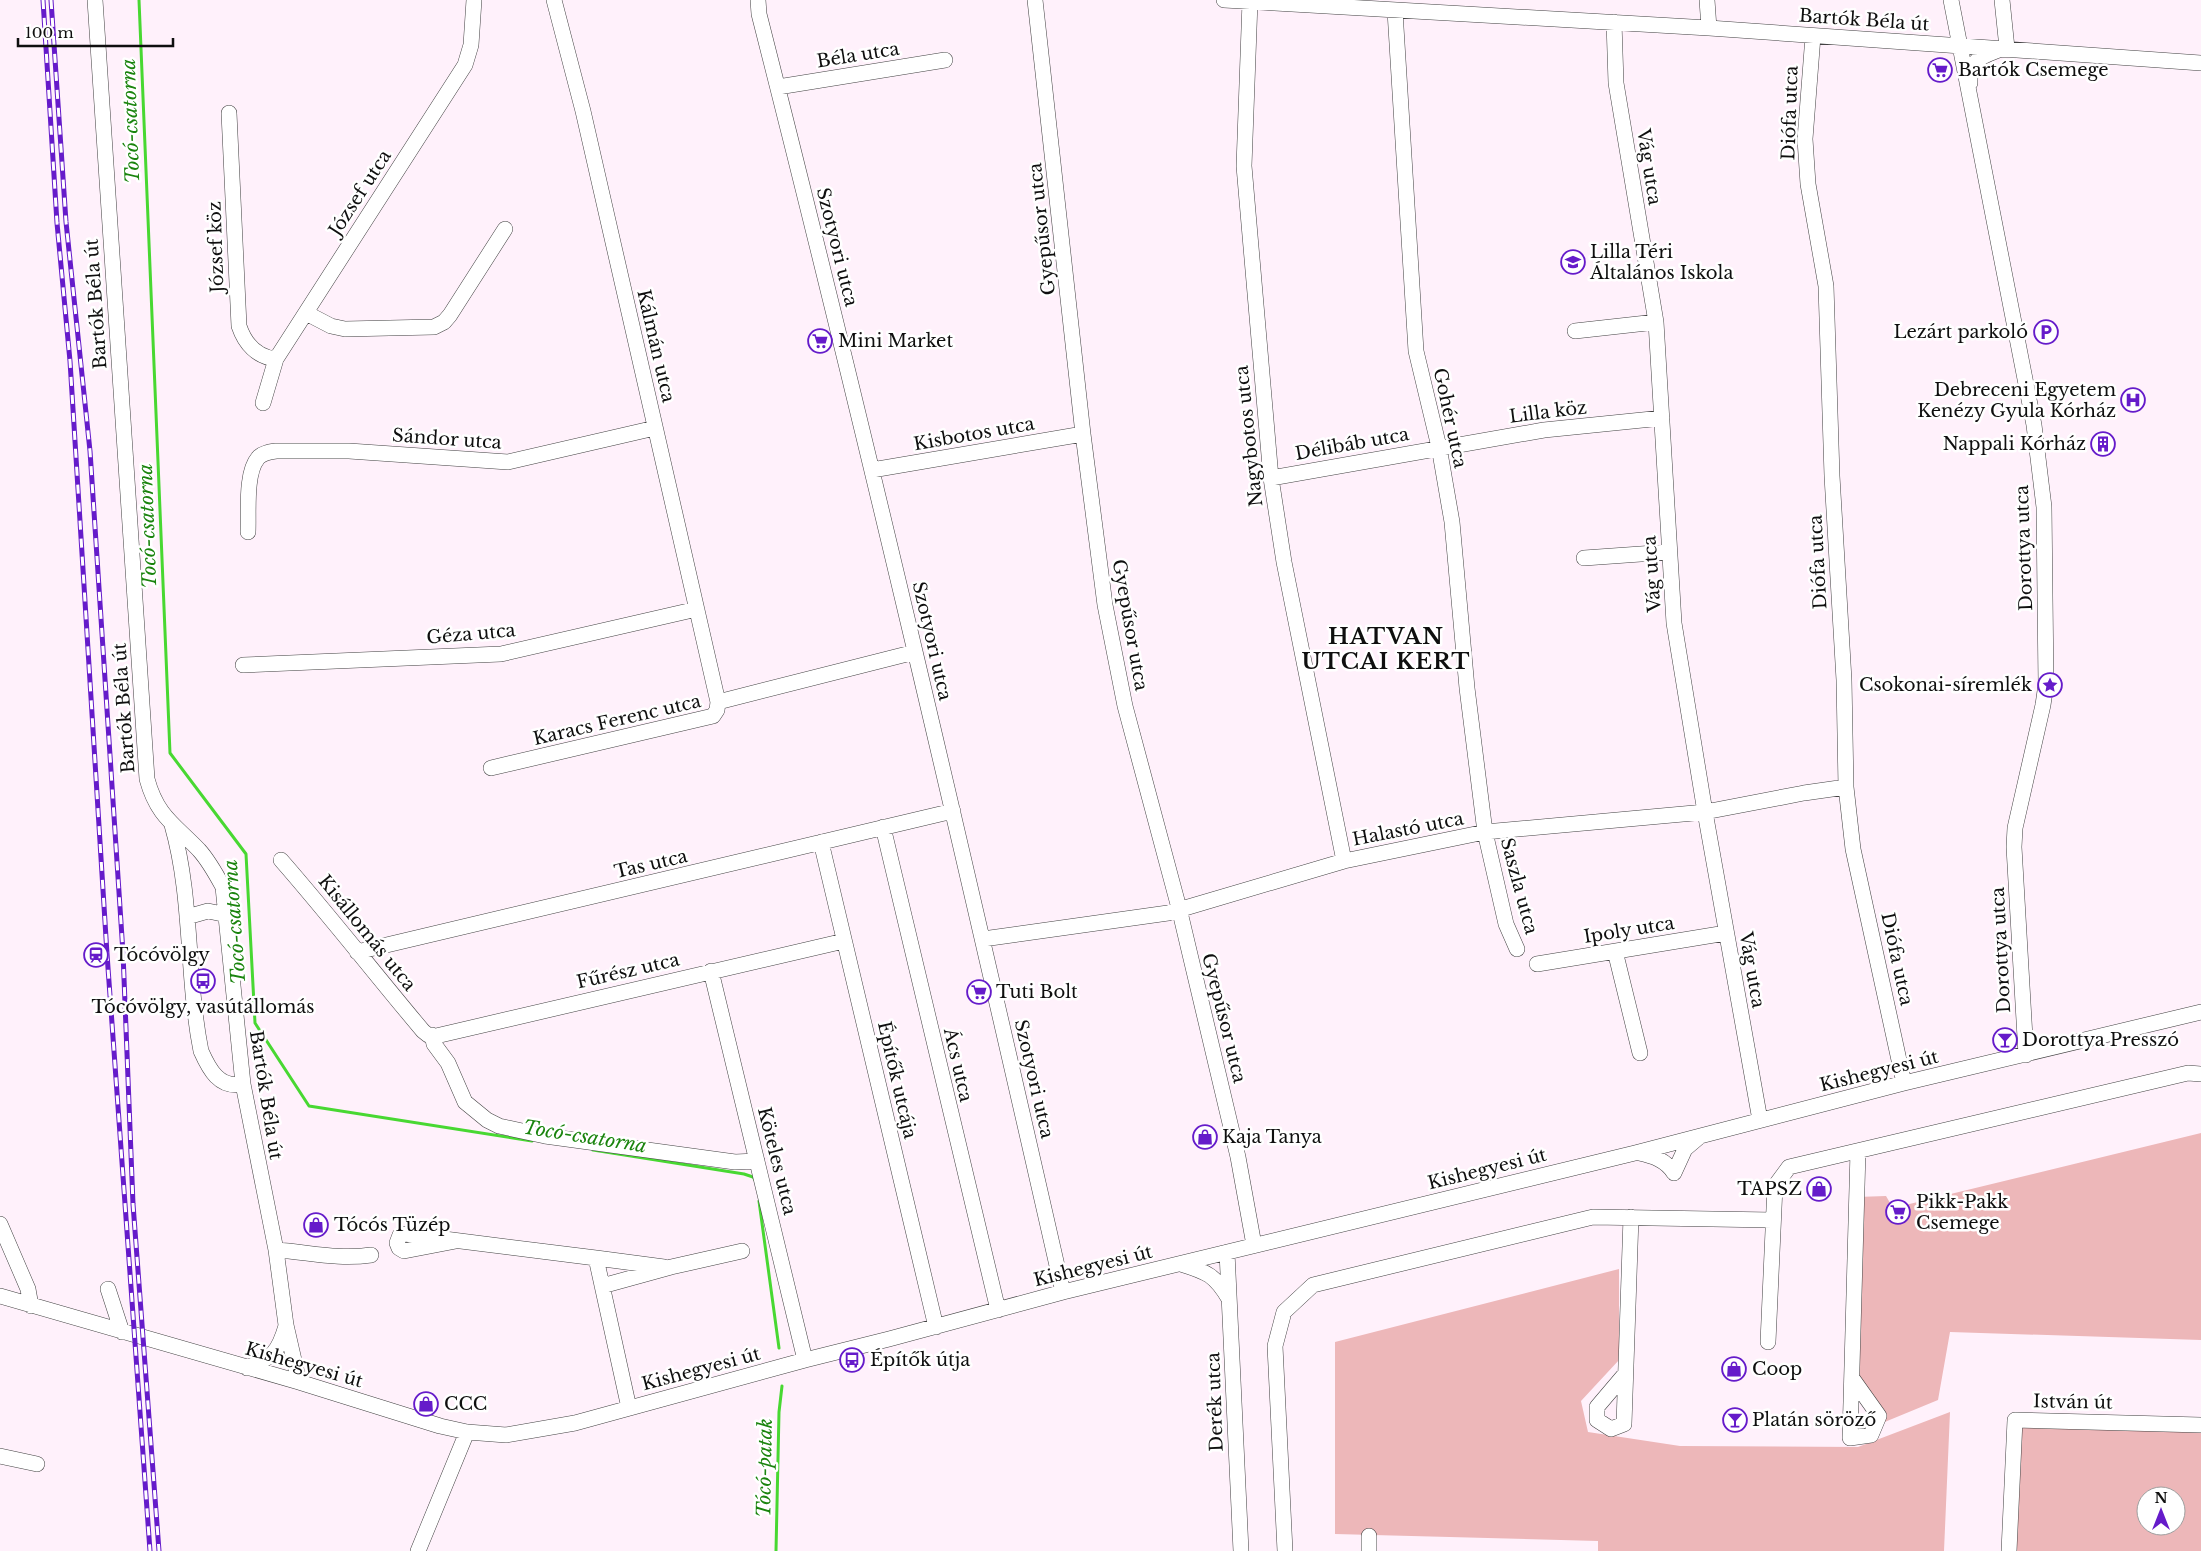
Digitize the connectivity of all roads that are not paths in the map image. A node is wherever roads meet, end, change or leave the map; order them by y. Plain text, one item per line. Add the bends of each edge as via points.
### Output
1 (95, 0) edge
2 (474, 0) edge
3 (554, 0) edge
4 (758, 0) edge
5 (1036, 0) edge
6 (1224, 0) edge
7 (1707, 0) edge
8 (1951, 0) edge
9 (2002, 0) edge
10 (1250, 1) junction
11 (1414, 6) edge
12 (1395, 11) junction
13 (1614, 22) junction
14 (1709, 28) junction
15 (1813, 36) junction
16 (1958, 45) junction
17 (2005, 48) junction
18 (944, 60) dead end
19 (2201, 63) edge
20 (778, 87) junction
21 (1970, 102) junction
22 (229, 113) dead end
23 (505, 229) dead end
24 (306, 313) junction
25 (1656, 322) junction
26 (1575, 331) dead end
27 (276, 359) junction
28 (263, 403) dead end
29 (1662, 418) junction
30 (655, 428) junction
31 (1083, 434) junction
32 (1439, 447) junction
33 (872, 470) junction
34 (1271, 478) junction
35 (248, 532) dead end
36 (1669, 552) junction
37 (1584, 558) dead end
38 (697, 609) junction
39 (915, 652) junction
40 (243, 665) dead end
41 (718, 702) junction
42 (491, 768) dead end
43 (1846, 788) junction
44 (953, 811) junction
45 (1705, 812) junction
46 (171, 824) junction
47 (883, 827) junction
48 (1486, 832) junction
49 (821, 842) junction
50 (281, 860) dead end
51 (1344, 861) junction
52 (1179, 908) junction
53 (227, 915) junction
54 (187, 916) junction
55 (1726, 933) junction
56 (983, 939) junction
57 (844, 941) junction
58 (1517, 949) dead end
59 (1615, 951) junction
60 (357, 952) junction
61 (1537, 964) dead end
62 (711, 971) junction
63 (2201, 1012) edge
64 (428, 1033) junction
65 (1640, 1052) dead end
66 (2026, 1054) junction
67 (2201, 1074) edge
68 (1904, 1083) junction
69 (243, 1084) junction
70 (1760, 1120) junction
71 (1702, 1136) junction
72 (1858, 1151) junction
73 (1635, 1153) junction
74 (758, 1161) junction
75 (1631, 1218) junction
76 (1772, 1220) junction
77 (0, 1224) edge
78 (456, 1241) dead end
79 (1254, 1245) junction
80 (276, 1250) junction
81 (742, 1251) dead end
82 (1226, 1252) junction
83 (371, 1255) dead end
84 (596, 1258) junction
85 (630, 1262) junction
86 (1180, 1264) junction
87 (671, 1267) junction
88 (630, 1278) junction
89 (602, 1286) junction
90 (108, 1289) dead end
91 (1063, 1292) junction
92 (0, 1296) edge
93 (1230, 1300) junction
94 (31, 1306) junction
95 (998, 1310) junction
96 (286, 1325) junction
97 (936, 1327) junction
98 (122, 1332) junction
99 (1768, 1342) dead end
100 (805, 1360) junction
101 (247, 1368) junction
102 (1625, 1374) dead end
103 (1852, 1378) dead end
104 (298, 1382) junction
105 (629, 1408) junction
106 (2201, 1425) edge
107 (467, 1432) junction
108 (0, 1456) edge
109 (37, 1464) dead end
110 (1369, 1536) dead end
111 (418, 1551) edge
112 (1241, 1551) edge
113 (1285, 1551) edge
114 (1369, 1551) edge
115 (2009, 1551) edge

1 - 46 street, Bartók Béla út via 147,778 152,797
2 - 24 street, József utca via 471,45 465,65
3 - 30 street, Kálmán utca via 583,110
4 - 20 street, Szotyori utca
5 - 31 street, Gyepűsor utca
6 - 10 street, Bartók Béla út
7 - 14 street
8 - 16 street, Dorottya utca
9 - 17 street
10 - 12 street, Bartók Béla út
10 - 34 street, Nagybotos utca via 1244,166
11 - 12 street, Bartók Béla út
11 - 13 street, Bartók Béla út
12 - 32 street, Gohér utca via 1416,351
13 - 14 street, Bartók Béla út
13 - 25 street, Vág utca via 1616,83
14 - 15 street, Bartók Béla út
15 - 16 street, Bartók Béla út
15 - 43 street, Diófa utca via 1805,139 1808,184 1826,286
16 - 17 street, Bartók Béla út
16 - 21 street, Dorottya utca
17 - 19 street, Bartók Béla út
17 - 21 street via 1972,64
18 - 20 street, Béla utca
20 - 33 street, Szotyori utca
21 - 66 street, Dorottya utca via 2034,425 2044,507 2046,684 2015,828 2014,847
22 - 27 street, József köz via 239,326 246,343 267,358
23 - 24 street via 450,315 434,327 345,329 331,326
24 - 27 street, József utca
25 - 26 street
25 - 29 street, Vág utca
27 - 28 street, József utca
29 - 32 street, Lilla köz via 1544,430
29 - 36 street, Vág utca
30 - 35 street, Sándor utca via 508,462 349,450 265,453 258,458 250,480
30 - 38 street, Kálmán utca
31 - 33 street, Kisbotos utca
31 - 52 street, Gyepűsor utca via 1105,605 1125,706
32 - 34 street, Délibáb utca
32 - 48 street, Gohér utca via 1452,522 1467,688
33 - 39 street, Szotyori utca
34 - 51 street, Nagybotos utca via 1284,562
36 - 37 street
36 - 45 street, Vág utca via 1674,623
38 - 40 street, Géza utca via 501,654
38 - 41 street, Kálmán utca
39 - 41 street, Karacs Ferenc utca
39 - 44 street, Szotyori utca
41 - 42 street, Karacs Ferenc utca via 713,716
43 - 45 street, Halastó utca
43 - 68 street, Diófa utca via 1853,849
44 - 47 street, Tas utca
44 - 56 street, Szotyori utca
45 - 48 street, Halastó utca
45 - 55 street, Vág utca
46 - 53 street, Bartók Béla út via 213,868 223,886
46 - 54 street via 181,856
47 - 49 street, Tas utca
47 - 95 street, Ács utca
48 - 51 street, Halastó utca
48 - 58 street, Saszla utca via 1506,924
49 - 57 street, Építők utcája
49 - 60 street, Tas utca
50 - 60 street, Kisállomás utca
51 - 52 street, Halastó utca
52 - 56 street, Halastó utca via 1168,913
52 - 79 street, Gyepűsor utca via 1238,1156
53 - 54 street via 208,911
53 - 69 street, Bartók Béla út
54 - 69 street via 195,1012 202,1051 218,1079 224,1083
55 - 59 street, Ipoly utca
55 - 70 street, Vág utca
56 - 91 street, Szotyori utca
57 - 62 street, Fűrész utca
57 - 97 street, Építők utcája
59 - 61 street, Ipoly utca
59 - 65 street
60 - 64 street, Kisállomás utca
62 - 64 street, Fűrész utca via 450,1033
62 - 74 street, Köteles utca
63 - 66 street, Kishegyesi út
64 - 74 street, Kisállomás utca via 448,1063 465,1102 486,1120 499,1126 545,1136 735,1162
66 - 68 street, Kishegyesi út
67 - 72 street via 2188,1073
68 - 70 street, Kishegyesi út
69 - 80 street, Bartók Béla út
70 - 71 street, Kishegyesi út
71 - 73 street, Kishegyesi út
71 - 73 street via 1685,1149 1674,1173 1652,1156
72 - 76 street via 1789,1167 1775,1186
72 - 103 street
73 - 79 street, Kishegyesi út
74 - 100 street, Köteles utca
75 - 76 street
75 - 102 street
75 - 113 street via 1593,1217 1313,1285 1284,1312 1275,1346
76 - 99 street
77 - 94 street via 28,1288
78 - 84 street
79 - 82 street, Kishegyesi út
80 - 83 street via 333,1258
80 - 96 street, Bartók Béla út
81 - 87 street
82 - 86 street, Kishegyesi út
82 - 93 street, Derék utca
84 - 85 street
84 - 89 street
85 - 87 street
85 - 88 street
86 - 91 street, Kishegyesi út
86 - 93 street via 1211,1274
87 - 88 street
88 - 89 street
89 - 105 street
90 - 98 street
91 - 95 street, Kishegyesi út
92 - 94 street, Kishegyesi út
93 - 112 street, Derék utca
94 - 98 street, Kishegyesi út
95 - 97 street, Kishegyesi út
96 - 101 street via 279,1348 270,1358
96 - 104 street, Bartók Béla út
97 - 100 street, Kishegyesi út
98 - 101 street, Kishegyesi út
100 - 105 street, Kishegyesi út
101 - 104 street, Kishegyesi út
104 - 107 street, Kishegyesi út
105 - 107 street, Kishegyesi út via 539,1431 506,1435
106 - 115 street, István út via 2015,1420
107 - 111 street
108 - 109 street
110 - 114 street

